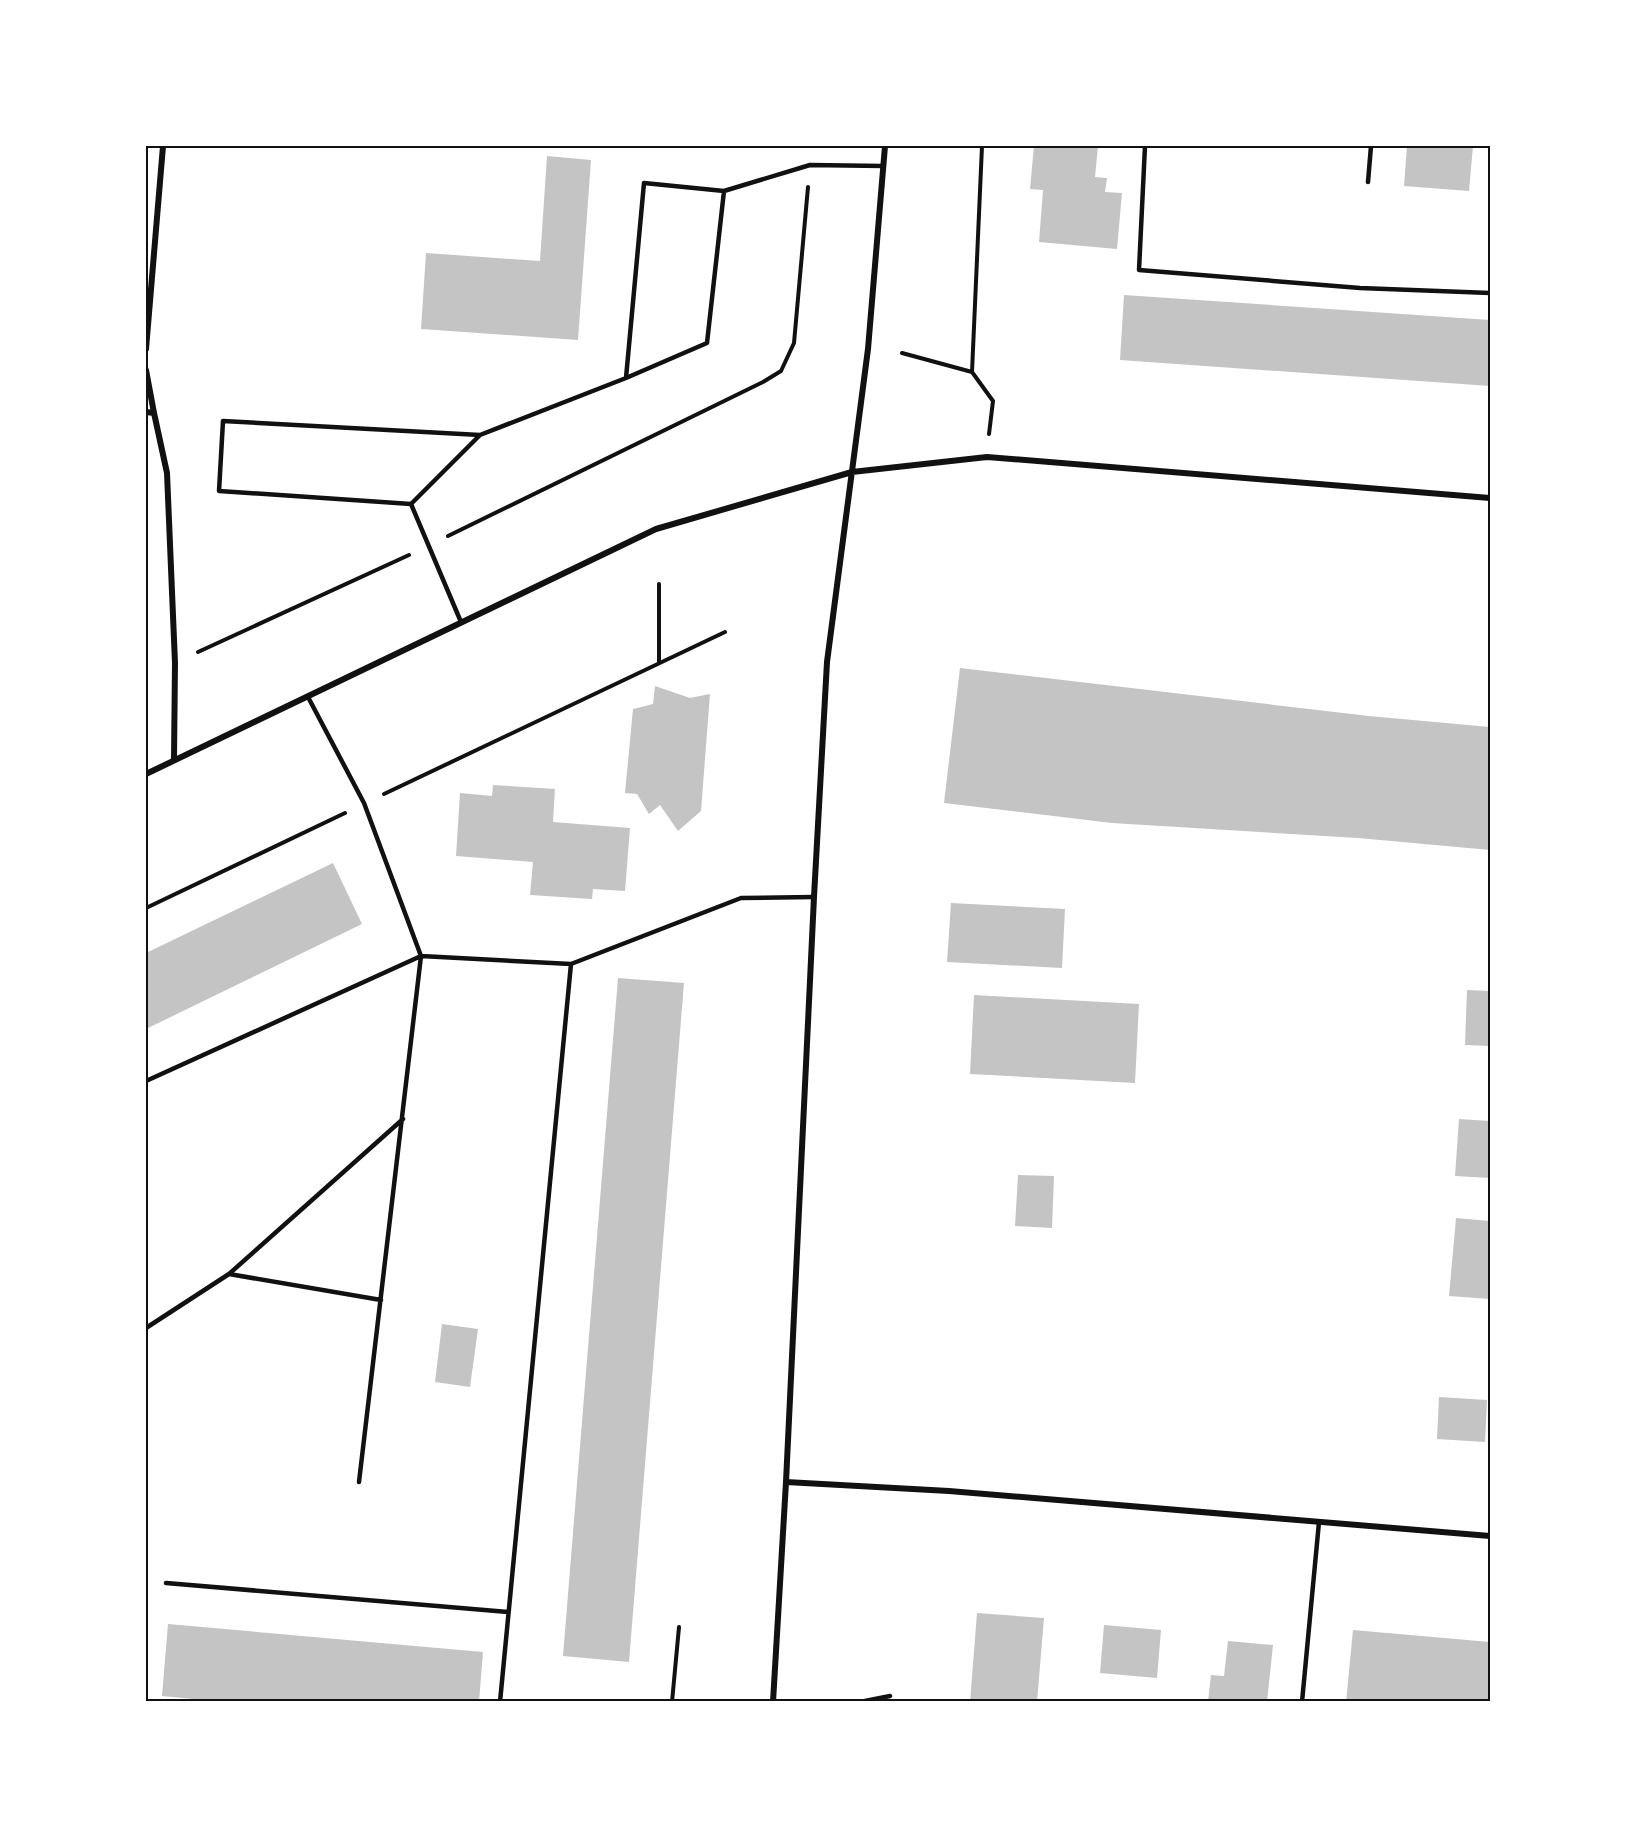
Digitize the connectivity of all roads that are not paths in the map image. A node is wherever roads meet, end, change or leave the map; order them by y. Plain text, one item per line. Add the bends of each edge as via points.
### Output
1 (163, 146) edge
2 (885, 146) edge
3 (1145, 146) edge
4 (1371, 146) edge
5 (883, 166) junction
6 (1368, 182) dead end
7 (724, 191) junction
8 (1491, 293) edge
9 (146, 349) edge
10 (146, 370) edge
11 (626, 378) junction
12 (146, 412) edge
13 (154, 413) junction
14 (480, 435) junction
15 (852, 472) junction
16 (1491, 498) edge
17 (411, 504) junction
18 (461, 622) junction
19 (308, 697) junction
20 (174, 759) junction
21 (146, 774) edge
22 (814, 897) junction
23 (422, 956) junction
24 (571, 964) junction
25 (146, 1081) edge
26 (404, 1119) junction
27 (229, 1274) junction
28 (381, 1300) junction
29 (146, 1328) edge
30 (359, 1482) dead end
31 (786, 1482) junction
32 (1319, 1522) junction
33 (1491, 1536) edge
34 (166, 1583) dead end
35 (508, 1612) junction
36 (891, 1696) dead end
37 (500, 1701) edge
38 (773, 1701) edge
39 (860, 1701) edge
40 (1302, 1701) edge

1 - 9 street
2 - 5 street
3 - 8 lane via 1139,270 1360,288
4 - 6 lane
5 - 7 lane via 810,165
5 - 15 street via 868,350
7 - 11 lane via 707,343
7 - 11 lane via 644,183
10 - 13 street
11 - 14 lane
12 - 13 street
13 - 20 street via 167,473 175,663
14 - 17 lane
14 - 17 lane via 223,421 219,491
15 - 16 street via 987,457
15 - 18 street via 656,530
15 - 22 street via 827,662
17 - 18 lane
18 - 19 street
19 - 20 street
19 - 23 lane via 364,804
20 - 21 street
22 - 24 lane via 741,898
22 - 31 street
23 - 24 lane
23 - 25 lane
23 - 26 lane
24 - 35 lane
26 - 27 lane
26 - 28 lane
27 - 28 lane
27 - 29 lane
28 - 30 lane
31 - 32 street via 949,1491
31 - 38 street
32 - 33 street
32 - 40 lane
34 - 35 lane
35 - 37 lane
36 - 39 lane

